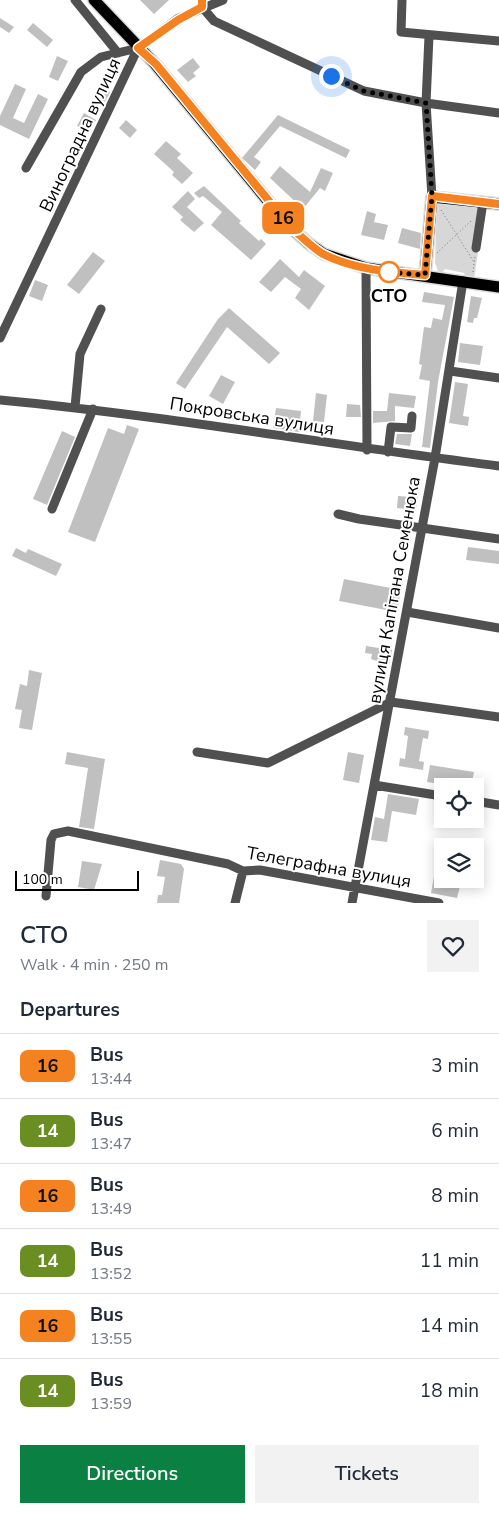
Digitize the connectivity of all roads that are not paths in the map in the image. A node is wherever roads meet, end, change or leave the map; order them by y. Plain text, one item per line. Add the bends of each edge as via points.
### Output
1 (75, 0) edge
2 (223, 0) edge
3 (402, 0) edge
4 (100, 2) edge
5 (202, 4) edge
6 (430, 36) junction
7 (499, 41) edge
8 (138, 48) junction
9 (118, 53) junction
10 (426, 103) junction
11 (499, 113) edge
12 (26, 168) dead end
13 (432, 196) junction
14 (499, 204) edge
15 (482, 206) junction
16 (476, 248) road end
17 (366, 268) junction
18 (425, 275) junction
19 (463, 281) junction
20 (499, 287) edge
21 (101, 309) dead end
22 (0, 338) edge
23 (450, 370) junction
24 (499, 378) edge
25 (0, 400) edge
26 (75, 407) junction
27 (93, 409) junction
28 (412, 416) dead end
29 (367, 450) junction
30 (388, 452) junction
31 (435, 458) junction
32 (499, 466) edge
33 (52, 509) dead end
34 (338, 514) dead end
35 (422, 529) junction
36 (499, 539) edge
37 (407, 612) junction
38 (499, 628) edge
39 (391, 702) junction
40 (499, 717) edge
41 (197, 752) dead end
42 (374, 785) junction
43 (434, 795) edge
44 (484, 802) edge
45 (499, 805) edge
46 (243, 871) junction
47 (355, 886) junction
48 (46, 896) dead end
49 (235, 903) edge
50 (352, 903) edge
51 (438, 903) edge

1 - 9 street
2 - 5 street
3 - 6 street via 401,32
4 - 8 main road
5 - 8 street
5 - 10 street via 214,21 364,91
6 - 7 street
6 - 10 street
8 - 9 street, Виноградна вулиця
8 - 17 main road via 156,64 308,244 324,254
8 - 22 street, Виноградна вулиця
9 - 12 street, Виноградна вулиця via 101,57 81,72
10 - 11 street
10 - 13 street
13 - 15 main road
13 - 18 main road
14 - 15 main road
15 - 16 street
17 - 18 main road
17 - 29 street
18 - 19 main road
19 - 20 main road
19 - 23 street, вулиця Капітана Семенюка
21 - 26 street via 80,354
23 - 24 street
23 - 31 street, вулиця Капітана Семенюка
25 - 26 street, Покровська вулиця
26 - 27 street, Покровська вулиця
27 - 29 street, Покровська вулиця
27 - 33 street
28 - 30 street via 411,428 391,427
29 - 30 street, Покровська вулиця
30 - 31 street, Покровська вулиця
31 - 32 street, Покровська вулиця
31 - 35 street, вулиця Капітана Семенюка
34 - 35 street
35 - 36 street
35 - 37 street, вулиця Капітана Семенюка
37 - 38 street
37 - 39 street, вулиця Капітана Семенюка
39 - 40 street
39 - 41 street via 268,764
39 - 42 street, вулиця Капітана Семенюка
42 - 43 street
42 - 47 street, вулиця Капітана Семенюка
44 - 45 street
46 - 47 street, Телеграфна вулиця via 260,870
46 - 48 street, Телеграфна вулиця via 228,864 68,831 54,834 51,840
46 - 49 street
47 - 50 street, вулиця Капітана Семенюка
47 - 51 street, Телеграфна вулиця

